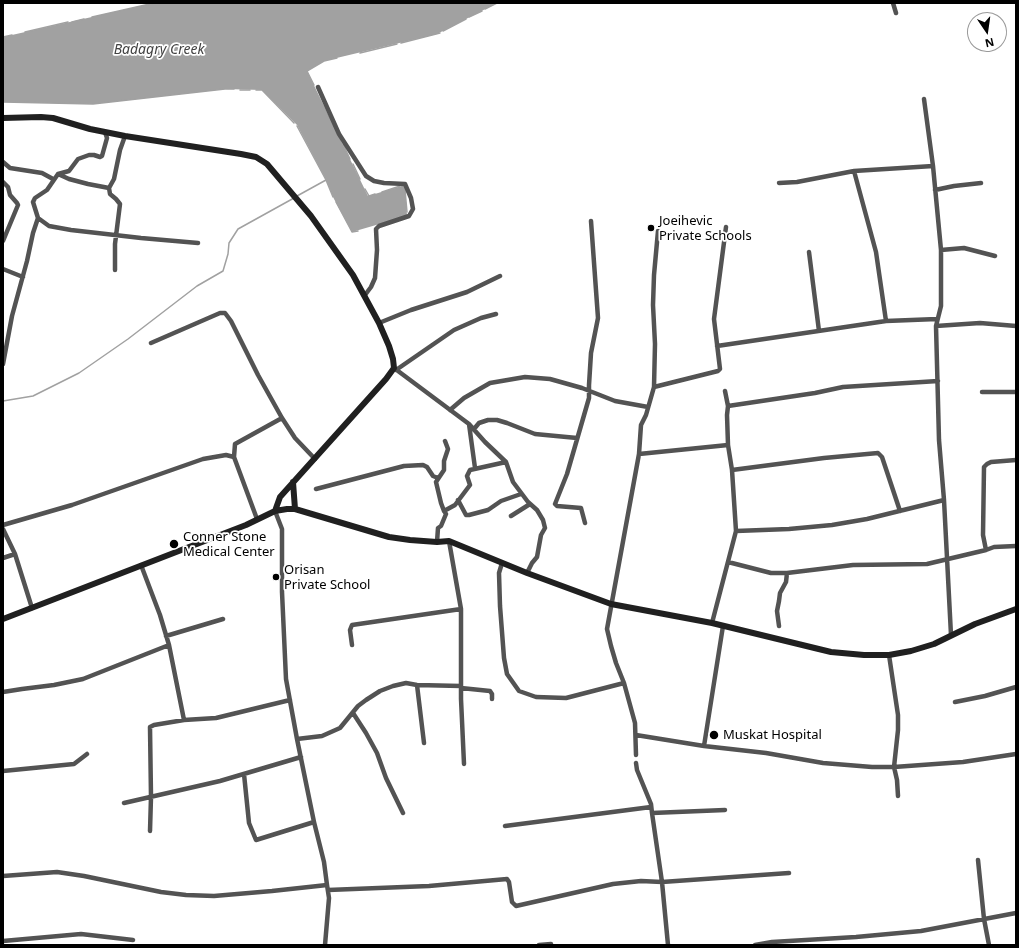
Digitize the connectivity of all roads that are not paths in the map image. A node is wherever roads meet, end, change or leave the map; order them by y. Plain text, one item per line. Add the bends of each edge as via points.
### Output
1 (893, 3) edge
2 (896, 13) dead end
3 (318, 87) dead end
4 (924, 100) dead end
5 (3, 119) edge
6 (106, 132) junction
7 (125, 136) junction
8 (3, 162) edge
9 (933, 166) junction
10 (854, 171) junction
11 (58, 174) junction
12 (53, 179) junction
13 (3, 182) edge
14 (779, 183) dead end
15 (980, 183) dead end
16 (109, 188) junction
17 (934, 190) junction
18 (38, 218) junction
19 (591, 221) dead end
20 (726, 227) dead end
21 (658, 231) dead end
22 (116, 234) junction
23 (3, 241) edge
24 (198, 243) dead end
25 (941, 250) junction
26 (809, 252) dead end
27 (995, 256) dead end
28 (3, 269) edge
29 (115, 270) dead end
30 (500, 276) dead end
31 (23, 277) junction
32 (365, 295) junction
33 (496, 314) dead end
34 (937, 319) junction
35 (886, 321) junction
36 (379, 323) junction
37 (936, 326) junction
38 (1016, 326) edge
39 (819, 331) junction
40 (151, 343) dead end
41 (717, 346) junction
42 (3, 364) edge
43 (395, 369) junction
44 (938, 381) junction
45 (654, 387) junction
46 (725, 391) dead end
47 (589, 392) junction
48 (982, 392) dead end
49 (1016, 392) edge
50 (728, 406) junction
51 (648, 407) junction
52 (450, 410) junction
53 (282, 418) junction
54 (469, 424) junction
55 (474, 429) junction
56 (577, 438) junction
57 (446, 441) dead end
58 (728, 445) junction
59 (639, 454) junction
60 (234, 456) junction
61 (315, 459) junction
62 (1016, 460) edge
63 (506, 462) junction
64 (475, 468) junction
65 (732, 470) junction
66 (438, 478) junction
67 (293, 482) junction
68 (316, 489) dead end
69 (521, 494) junction
70 (458, 500) junction
71 (944, 500) junction
72 (530, 504) junction
73 (295, 509) junction
74 (275, 511) junction
75 (444, 511) junction
76 (900, 511) junction
77 (511, 516) dead end
78 (257, 519) junction
79 (585, 524) dead end
80 (3, 525) edge
81 (3, 529) edge
82 (736, 530) junction
83 (437, 542) junction
84 (449, 542) junction
85 (1016, 546) edge
86 (986, 550) junction
87 (15, 554) junction
88 (3, 558) edge
89 (947, 558) junction
90 (728, 562) junction
91 (502, 563) junction
92 (141, 565) junction
93 (527, 573) junction
94 (787, 573) junction
95 (611, 604) junction
96 (32, 608) junction
97 (461, 609) junction
98 (1016, 609) edge
99 (3, 619) edge
100 (223, 619) dead end
101 (712, 623) junction
102 (723, 626) junction
103 (779, 626) dead end
104 (951, 635) junction
105 (166, 636) junction
106 (168, 645) junction
107 (352, 645) dead end
108 (889, 655) junction
109 (624, 683) junction
110 (417, 685) junction
111 (461, 687) junction
112 (1016, 687) edge
113 (3, 692) edge
114 (492, 699) dead end
115 (290, 700) junction
116 (956, 702) dead end
117 (353, 712) junction
118 (184, 720) junction
119 (636, 735) junction
120 (297, 739) junction
121 (424, 743) dead end
122 (704, 746) junction
123 (87, 754) dead end
124 (1016, 754) edge
125 (636, 755) dead end
126 (301, 757) junction
127 (636, 763) dead end
128 (464, 764) dead end
129 (894, 768) junction
130 (3, 771) edge
131 (244, 774) junction
132 (898, 796) dead end
133 (151, 797) junction
134 (124, 803) dead end
135 (651, 807) junction
136 (725, 810) dead end
137 (403, 813) dead end
138 (652, 813) junction
139 (314, 822) junction
140 (505, 826) dead end
141 (150, 830) dead end
142 (978, 860) dead end
143 (789, 873) dead end
144 (3, 876) edge
145 (662, 882) junction
146 (328, 888) junction
147 (1016, 913) edge
148 (984, 919) junction
149 (133, 940) dead end
150 (3, 941) edge
151 (551, 944) edge
152 (325, 945) edge
153 (539, 945) edge
154 (668, 945) edge
155 (755, 945) edge
156 (989, 945) edge

1 - 2 street
3 - 32 street via 339,134 366,176 384,184 405,184 411,198 412,209 409,216 376,229 374,278
4 - 9 street
5 - 6 main road via 53,118
6 - 7 main road
6 - 11 street via 102,156 82,157 69,171
7 - 16 street via 114,179
7 - 32 main road via 241,154 256,157 267,164 324,234
8 - 12 street via 10,168 42,173
9 - 10 street
9 - 17 street
10 - 14 street
10 - 35 street via 876,252
11 - 12 street
11 - 16 street via 69,180
12 - 18 street via 46,190 34,198
13 - 23 street via 18,205
15 - 17 street
16 - 22 street via 110,194 120,204
17 - 25 street
18 - 22 street via 49,226
18 - 31 street
19 - 47 street via 598,318 591,353
20 - 41 street via 714,319
21 - 45 street via 653,305
22 - 24 street
22 - 29 street
25 - 27 street via 964,248
25 - 34 street via 941,306
26 - 39 street
28 - 31 street
30 - 36 street via 467,292
31 - 42 street
32 - 36 main road
33 - 43 street via 454,330
34 - 35 street
34 - 37 street
35 - 39 street
36 - 43 main road
37 - 38 street via 980,323
37 - 44 street
39 - 41 street
40 - 53 street via 225,313
41 - 45 street via 720,366 718,371
43 - 52 street
43 - 61 main road
44 - 50 street via 842,387
44 - 71 street
45 - 51 street
46 - 50 street
47 - 51 street via 615,401
47 - 52 street via 550,379 525,377 490,383 464,398
47 - 56 street via 590,398
48 - 49 street
50 - 58 street
51 - 59 street via 641,425
52 - 54 street
53 - 60 street via 235,444
53 - 61 street via 295,438
54 - 55 street
54 - 64 street
55 - 56 street via 480,423 497,420 535,434
55 - 63 street
56 - 79 street via 555,504 580,508
57 - 66 street via 448,449 444,470
58 - 59 street
58 - 65 street
59 - 95 street
60 - 78 street
60 - 80 street via 203,459 72,505
61 - 67 main road
62 - 86 street via 991,462 984,467 983,535
63 - 64 street
63 - 69 street via 513,482
64 - 70 street via 470,470 467,476 470,485
65 - 76 street via 878,453 882,457
65 - 82 street
66 - 68 street via 423,465 404,466
66 - 75 street via 436,482
67 - 73 main road
67 - 74 main road via 280,497
69 - 70 street via 488,510 469,515 466,515
69 - 72 street
70 - 75 street via 455,505
71 - 76 street
71 - 89 street
72 - 77 street
72 - 93 street via 538,510 545,528 537,557
73 - 74 main road
73 - 83 main road via 389,537
74 - 78 main road
74 - 115 street via 282,529 286,679
75 - 83 street via 446,514 438,528
76 - 82 street via 832,525
78 - 92 main road
81 - 87 street
82 - 90 street
83 - 84 main road
84 - 91 main road
84 - 97 street
85 - 86 street
86 - 89 street
87 - 88 street
87 - 96 street
89 - 94 street via 928,564 853,565
89 - 104 street
90 - 94 street via 771,573
90 - 101 street
91 - 93 main road
91 - 109 street via 498,573 504,658 507,674 519,692 536,697 566,698
92 - 96 main road
92 - 105 street
93 - 95 main road
94 - 103 street via 777,611
95 - 101 main road
95 - 109 street via 607,629
96 - 99 main road
97 - 107 street via 352,624
97 - 111 street
98 - 104 main road
100 - 105 street
101 - 102 main road
102 - 108 main road via 831,652
102 - 122 street
104 - 108 main road via 934,644
105 - 106 street
106 - 113 street via 83,679
106 - 118 street
108 - 129 street via 898,715
109 - 119 street
110 - 111 street
110 - 117 street via 406,683 380,691
110 - 121 street
111 - 114 street via 490,691
111 - 128 street
112 - 116 street
115 - 118 street via 216,718
115 - 120 street
117 - 120 street via 340,728 322,736
117 - 137 street via 377,753
118 - 133 street via 150,727
119 - 122 street
119 - 125 street
120 - 126 street
122 - 129 street via 823,763
123 - 130 street via 74,764
124 - 129 street
126 - 131 street
126 - 139 street
127 - 135 street
129 - 132 street
131 - 133 street
131 - 139 street via 249,823 256,840
133 - 134 street
133 - 141 street
135 - 138 street
135 - 140 street
136 - 138 street
138 - 145 street
139 - 146 street via 323,854
142 - 148 street
143 - 145 street
144 - 146 street via 57,872 186,895 214,896
145 - 146 street via 612,884 516,906 512,902 507,879 429,886
145 - 154 street
146 - 152 street
147 - 148 street
148 - 155 street via 921,931
148 - 156 street
149 - 150 street via 81,934
151 - 153 street

